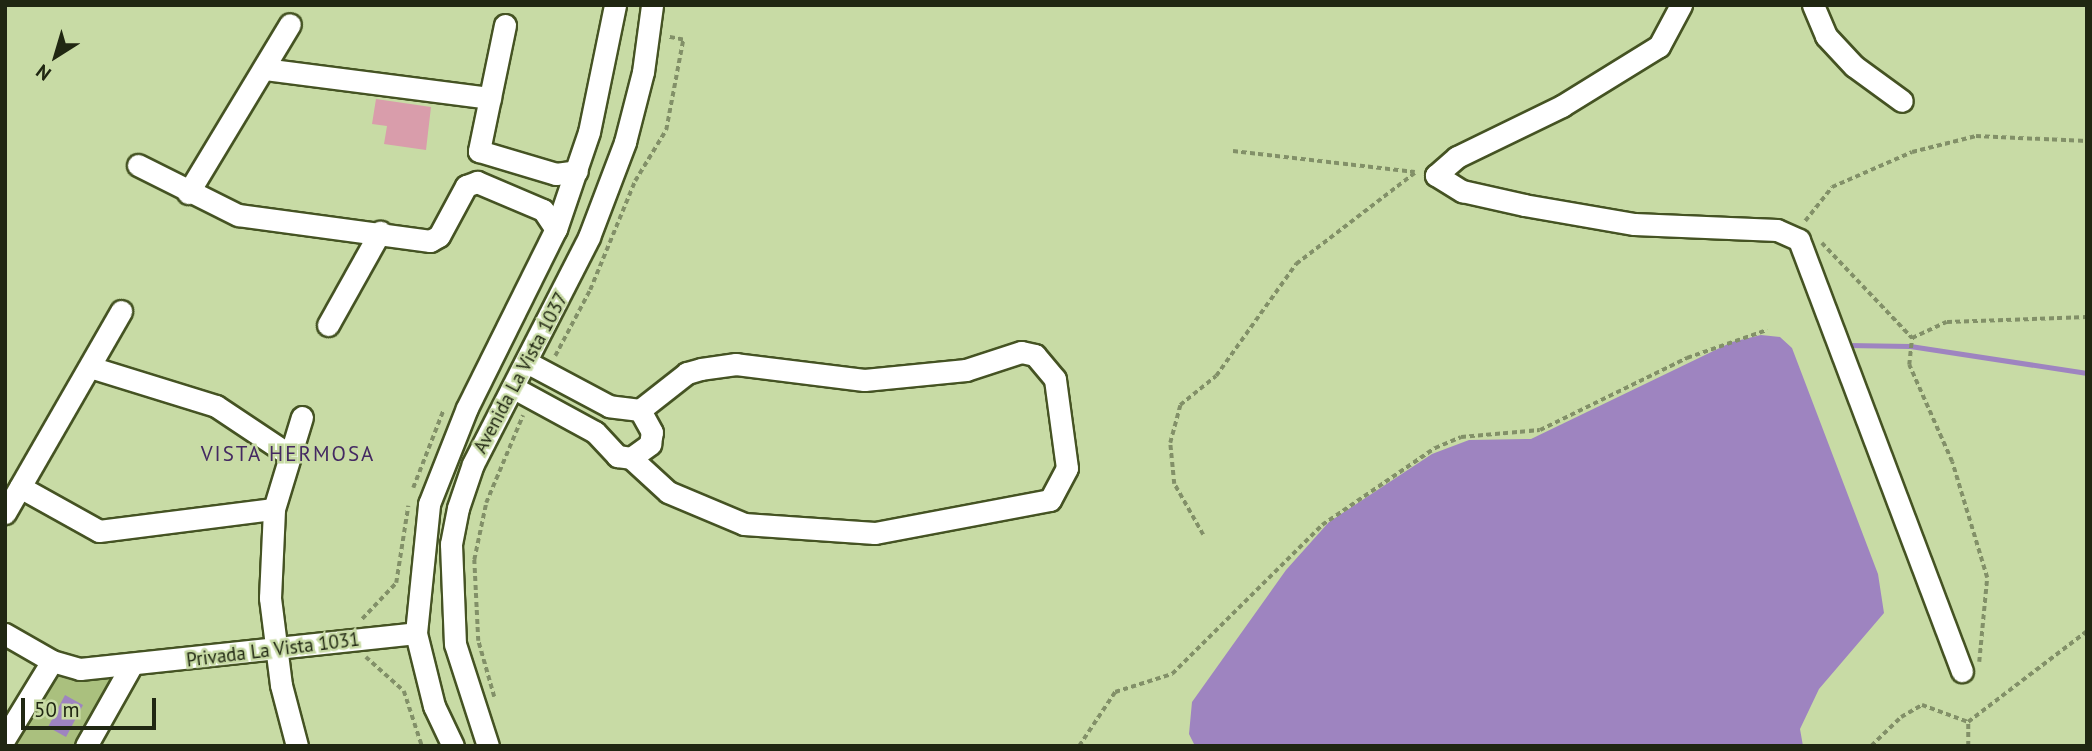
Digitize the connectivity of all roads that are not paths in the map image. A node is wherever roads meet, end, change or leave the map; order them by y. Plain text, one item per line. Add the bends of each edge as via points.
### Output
1 (615, 5) edge
2 (652, 5) edge
3 (1681, 5) edge
4 (1813, 5) edge
5 (290, 24) dead end
6 (505, 25) dead end
7 (606, 65) junction
8 (264, 69) junction
9 (643, 72) junction
10 (490, 98) junction
11 (1902, 101) dead end
12 (138, 165) dead end
13 (577, 171) junction
14 (188, 193) junction
15 (556, 229) junction
16 (380, 232) junction
17 (121, 311) dead end
18 (328, 325) dead end
19 (528, 363) junction
20 (90, 367) junction
21 (514, 388) junction
22 (640, 410) junction
23 (302, 417) dead end
24 (288, 454) junction
25 (631, 458) junction
26 (20, 487) junction
27 (274, 509) junction
28 (5, 513) edge
29 (416, 633) junction
30 (5, 634) edge
31 (275, 649) junction
32 (52, 661) junction
33 (130, 668) junction
34 (1961, 669) road end
35 (5, 738) edge
36 (86, 746) edge
37 (297, 746) edge
38 (453, 746) edge
39 (488, 746) edge

1 - 7 street, Avenida La Vista 1037
2 - 9 street, Avenida La Vista 1037
3 - 34 street via 1659,46 1562,106 1426,173 1462,191 1524,205 1634,224 1777,230 1799,240
4 - 11 street via 1826,36 1854,66
5 - 8 street
6 - 10 street
7 - 9 street
7 - 13 street, Avenida La Vista 1037
8 - 10 street
8 - 14 street
9 - 19 street, Avenida La Vista 1037 via 625,142 589,237
10 - 13 street via 479,142 483,155 556,174
12 - 14 street
13 - 15 street, Avenida La Vista 1037
14 - 16 street via 238,215
15 - 16 street via 543,210 470,182 435,240
15 - 29 street, Avenida La Vista 1037 via 467,408 429,503
16 - 18 street
17 - 20 street
19 - 21 street, Avenida La Vista 1037
19 - 22 street via 609,406
20 - 24 street via 216,406
20 - 26 street
21 - 25 street via 595,432 617,456
21 - 39 street, Avenida La Vista 1037 via 473,464 451,544 455,644
22 - 25 street via 652,432 642,453
22 - 25 street via 687,373 701,369 736,364 864,380 966,370 1021,352 1035,355 1055,379 1068,468 1050,500 875,533 744,524 668,492
23 - 24 street
24 - 27 street
26 - 27 street via 99,531
26 - 28 street
27 - 31 street via 270,598
29 - 31 street, Privada La Vista 1031
29 - 38 street, Avenida La Vista 1037 via 434,706
30 - 32 street, Privada La Vista 1031
31 - 33 street, Privada La Vista 1031
31 - 37 street
32 - 33 street, Privada La Vista 1031 via 80,669
32 - 35 street
33 - 36 street

